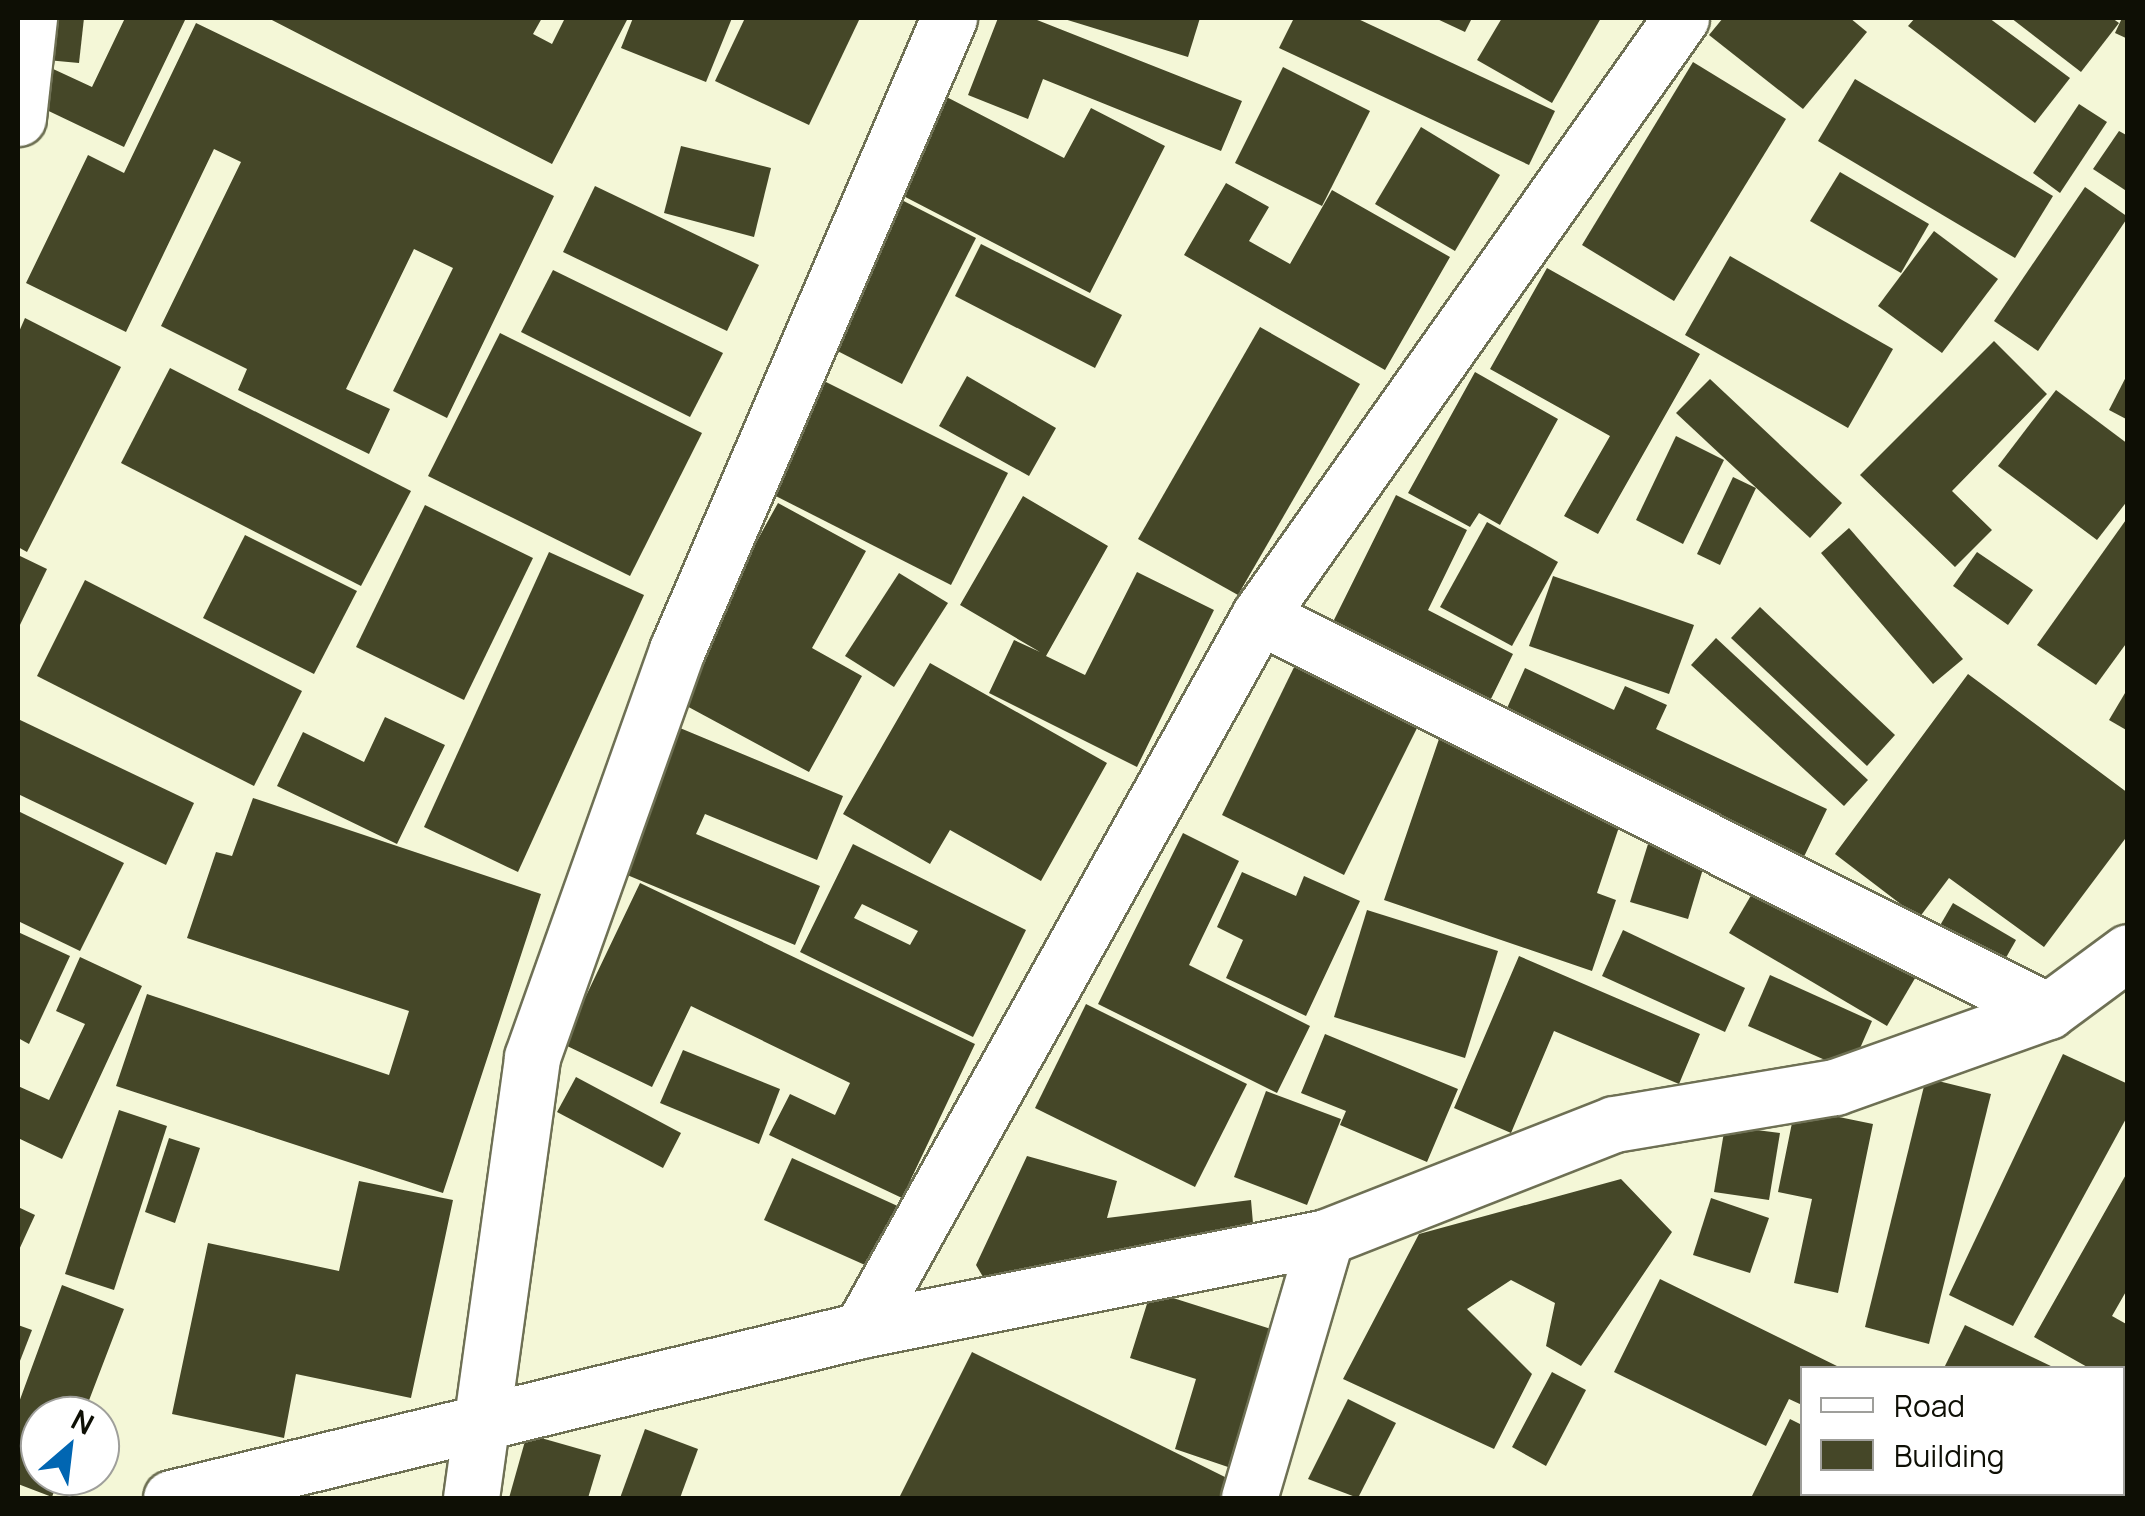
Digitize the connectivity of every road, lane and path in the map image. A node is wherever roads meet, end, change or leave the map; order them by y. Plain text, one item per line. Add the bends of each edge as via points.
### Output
1 (28, 18) edge
2 (949, 18) edge
3 (1681, 18) edge
4 (18, 118) edge
5 (1259, 616) junction
6 (2128, 952) edge
7 (2048, 1011) junction
8 (1326, 1237) junction
9 (862, 1330) junction
10 (478, 1428) junction
11 (171, 1498) edge
12 (471, 1498) edge
13 (1249, 1498) edge

1 - 4 street
2 - 10 street via 677,650 532,1057
3 - 5 street
5 - 7 street
5 - 9 street
6 - 7 street
7 - 8 street via 1835,1088 1614,1124
8 - 9 street
8 - 13 street
9 - 10 street
10 - 11 street
10 - 12 street

